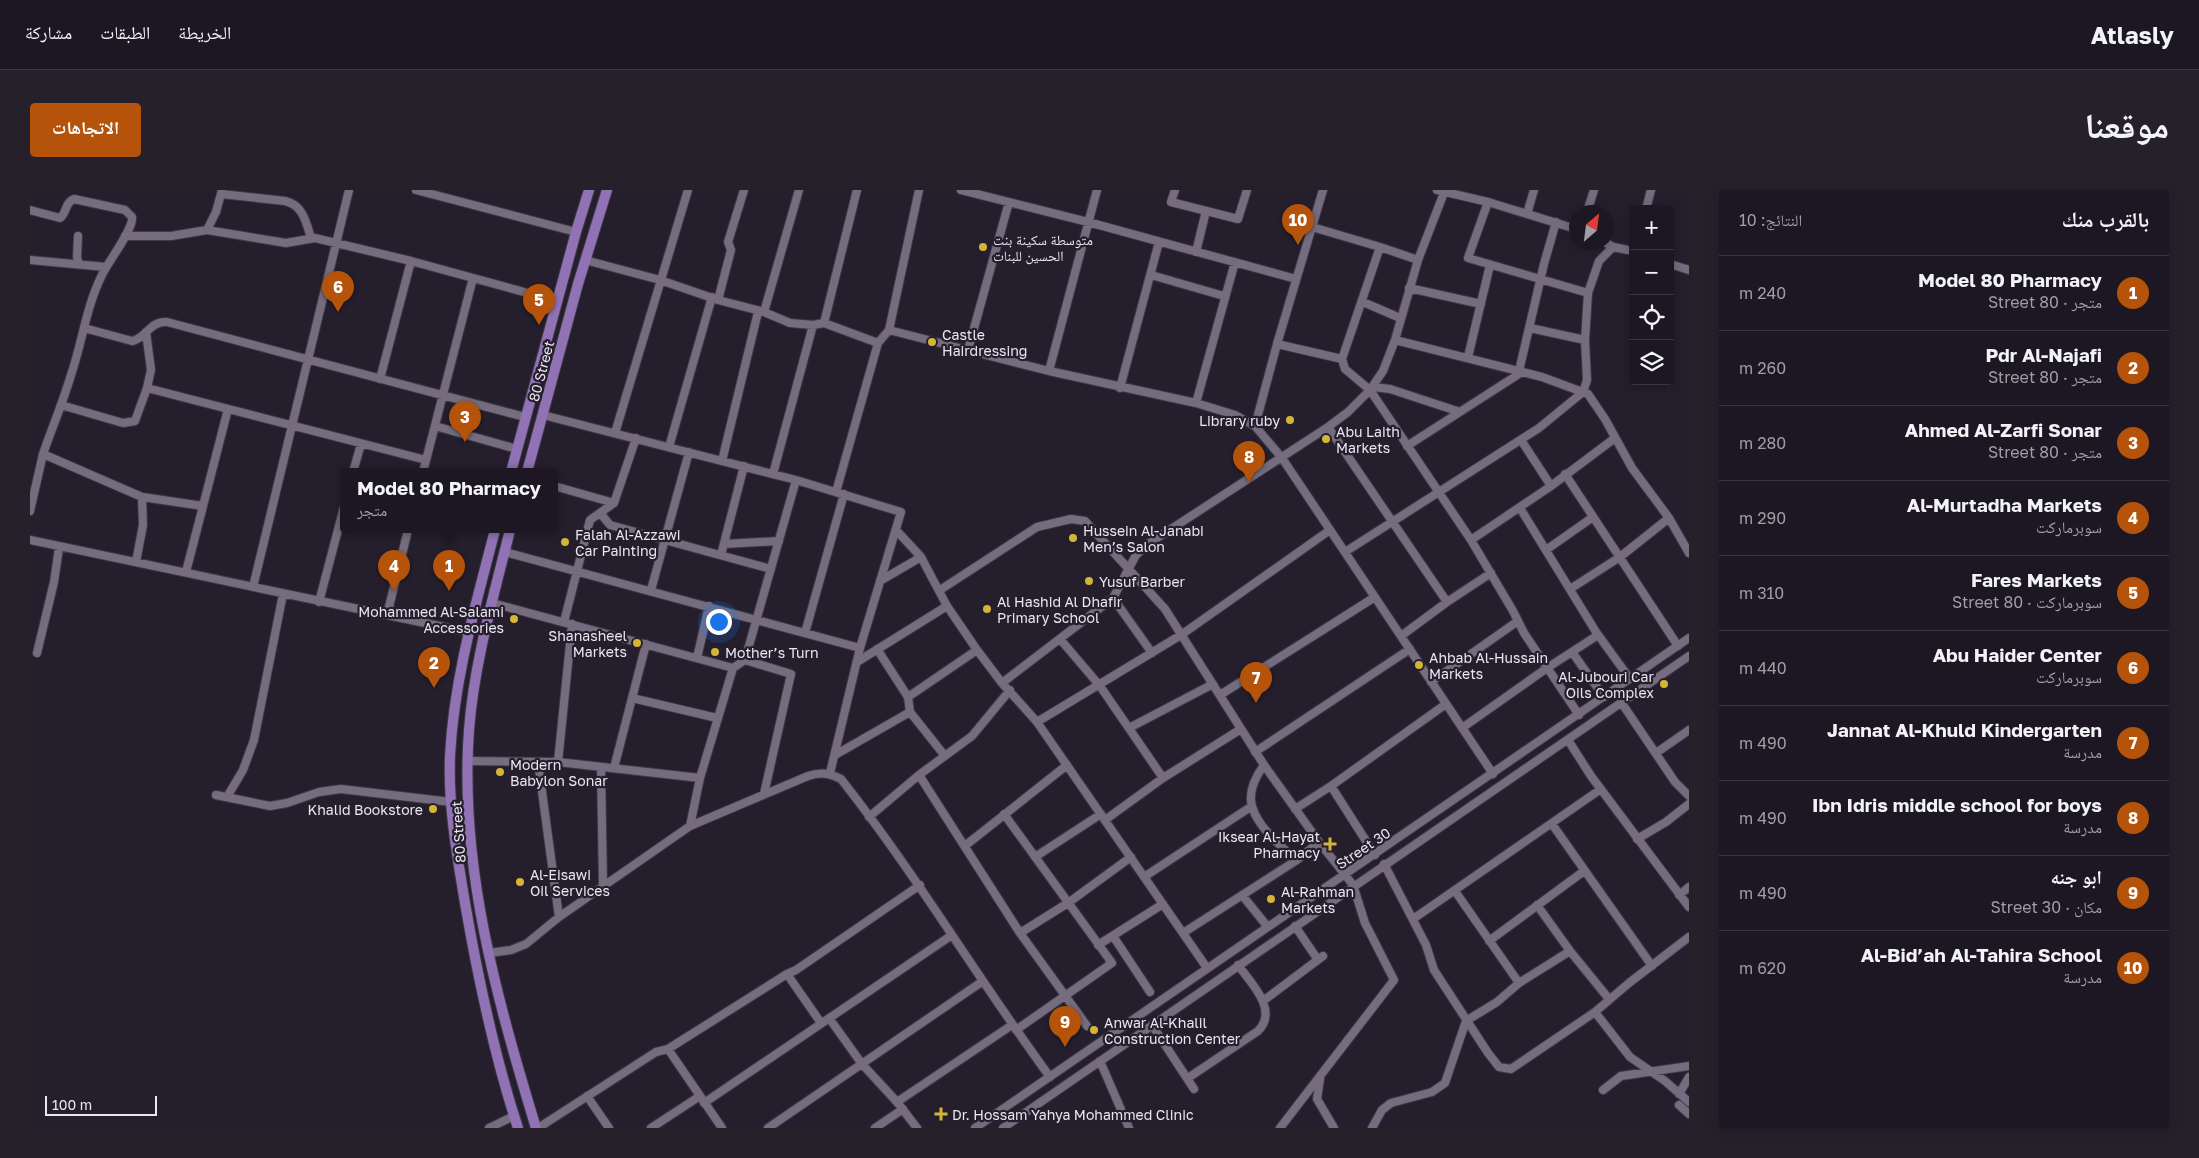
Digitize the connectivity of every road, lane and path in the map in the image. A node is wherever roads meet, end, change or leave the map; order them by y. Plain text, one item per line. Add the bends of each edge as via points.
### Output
1 (349, 190) edge
2 (416, 190) edge
3 (589, 190) edge
4 (607, 190) edge
5 (688, 190) edge
6 (744, 190) edge
7 (799, 190) edge
8 (857, 190) edge
9 (919, 190) edge
10 (961, 190) edge
11 (1097, 190) edge
12 (1175, 190) edge
13 (1247, 190) edge
14 (1323, 190) edge
15 (1534, 190) edge
16 (1594, 190) edge
17 (1651, 190) edge
18 (1442, 191) edge
19 (221, 192) edge
20 (978, 192) edge
21 (1009, 202) junction
22 (1488, 202) junction
23 (1590, 205) edge
24 (1647, 205) edge
25 (30, 210) edge
26 (1206, 211) junction
27 (1527, 214) junction
28 (1088, 222) junction
29 (1556, 222) junction
30 (1569, 226) edge
31 (1312, 227) junction
32 (208, 230) junction
33 (576, 232) junction
34 (78, 236) dead end
35 (125, 236) junction
36 (311, 238) junction
37 (1159, 242) junction
38 (336, 243) junction
39 (1380, 247) junction
40 (1614, 247) edge
41 (1610, 250) edge
42 (1629, 250) edge
43 (1196, 252) junction
44 (30, 260) edge
45 (585, 260) junction
46 (1418, 260) junction
47 (411, 261) junction
48 (1234, 262) junction
49 (79, 264) junction
50 (1490, 265) junction
51 (1674, 265) edge
52 (106, 267) junction
53 (1689, 270) edge
54 (1151, 275) junction
55 (473, 278) junction
56 (1296, 279) junction
57 (1541, 279) junction
58 (660, 280) junction
59 (563, 282) junction
60 (578, 284) junction
61 (1409, 288) junction
62 (1588, 293) junction
63 (1224, 296) junction
64 (715, 299) junction
65 (557, 301) junction
66 (1363, 302) junction
67 (1481, 304) junction
68 (761, 312) junction
69 (1400, 318) junction
70 (552, 319) junction
71 (568, 323) junction
72 (824, 323) junction
73 (813, 326) junction
74 (84, 328) junction
75 (1530, 328) junction
76 (889, 330) junction
77 (146, 332) junction
78 (1395, 340) junction
79 (1585, 340) junction
80 (878, 343) junction
81 (1276, 344) junction
82 (968, 350) junction
83 (1468, 357) junction
84 (1342, 359) junction
85 (309, 361) junction
86 (1049, 371) junction
87 (1520, 371) junction
88 (380, 379) junction
89 (147, 388) junction
90 (1120, 388) junction
91 (1372, 388) junction
92 (1582, 392) junction
93 (443, 395) junction
94 (1196, 403) junction
95 (61, 404) junction
96 (228, 409) junction
97 (1460, 412) junction
98 (543, 415) junction
99 (526, 417) junction
100 (292, 426) junction
101 (435, 426) junction
102 (1255, 426) junction
103 (1328, 427) junction
104 (615, 433) junction
105 (636, 438) junction
106 (1615, 438) junction
107 (1521, 440) junction
108 (361, 444) junction
109 (1407, 446) junction
110 (669, 447) junction
111 (517, 449) junction
112 (689, 452) junction
113 (43, 454) junction
114 (1282, 458) junction
115 (426, 460) junction
116 (722, 461) junction
117 (744, 466) junction
118 (354, 468) edge
119 (424, 468) edge
120 (512, 468) edge
121 (528, 468) edge
122 (774, 474) junction
123 (1564, 474) junction
124 (796, 480) junction
125 (1551, 486) junction
126 (558, 487) edge
127 (1438, 492) junction
128 (840, 493) junction
129 (142, 497) junction
130 (614, 503) junction
131 (203, 506) junction
132 (1520, 508) junction
133 (30, 511) edge
134 (600, 514) junction
135 (1593, 517) junction
136 (1669, 518) junction
137 (1393, 522) junction
138 (340, 523) edge
139 (896, 530) junction
140 (1330, 530) junction
141 (407, 533) edge
142 (495, 533) edge
143 (509, 533) edge
144 (30, 540) edge
145 (665, 540) junction
146 (779, 540) junction
147 (1471, 540) junction
148 (724, 544) junction
149 (59, 548) junction
150 (1546, 550) junction
151 (505, 552) junction
152 (1345, 552) junction
153 (1689, 553) edge
154 (721, 555) junction
155 (921, 557) junction
156 (1620, 557) junction
157 (136, 562) junction
158 (1128, 568) junction
159 (771, 569) junction
160 (577, 570) junction
161 (186, 572) junction
162 (1491, 573) junction
163 (880, 581) junction
164 (253, 587) junction
165 (1570, 589) junction
166 (651, 590) junction
167 (940, 590) junction
168 (284, 594) junction
169 (1375, 597) junction
170 (1113, 598) junction
171 (319, 602) junction
172 (1446, 602) junction
173 (492, 603) junction
174 (709, 606) junction
175 (947, 606) junction
176 (386, 615) junction
177 (757, 619) junction
178 (1518, 621) junction
179 (568, 623) junction
180 (468, 632) junction
181 (805, 633) junction
182 (1181, 635) junction
183 (1598, 635) junction
184 (1401, 636) junction
185 (1689, 638) edge
186 (1060, 639) junction
187 (646, 644) junction
188 (1678, 646) junction
189 (860, 648) junction
190 (877, 649) junction
191 (977, 650) junction
192 (1410, 650) junction
193 (1572, 652) junction
194 (37, 653) dead end
195 (1152, 653) junction
196 (1689, 656) edge
197 (698, 658) junction
198 (746, 660) junction
199 (857, 662) junction
200 (733, 668) junction
201 (1547, 668) junction
202 (1630, 679) junction
203 (1432, 682) junction
204 (1002, 683) junction
205 (1213, 684) junction
206 (1100, 686) junction
207 (1010, 690) junction
208 (1220, 695) junction
209 (908, 697) junction
210 (1604, 697) junction
211 (632, 698) junction
212 (1622, 702) junction
213 (1446, 704) junction
214 (910, 712) junction
215 (1579, 714) junction
216 (717, 718) junction
217 (1037, 722) junction
218 (1129, 728) junction
219 (1462, 728) junction
220 (1242, 729) junction
221 (1689, 730) edge
222 (1568, 740) junction
223 (1255, 752) junction
224 (1656, 753) junction
225 (835, 755) junction
226 (945, 756) junction
227 (468, 761) junction
228 (538, 762) junction
229 (558, 762) junction
230 (1067, 765) junction
231 (1264, 765) junction
232 (602, 767) junction
233 (614, 768) junction
234 (830, 773) junction
235 (1493, 774) junction
236 (919, 775) junction
237 (700, 778) junction
238 (1163, 778) junction
239 (1331, 786) junction
240 (1602, 789) junction
241 (764, 794) junction
242 (216, 795) dead end
243 (1689, 796) edge
244 (226, 798) junction
245 (451, 802) junction
246 (1689, 804) edge
247 (1252, 806) junction
248 (1295, 809) junction
249 (1004, 814) junction
250 (869, 817) junction
251 (1103, 817) junction
252 (1552, 824) junction
253 (690, 826) junction
254 (1637, 839) junction
255 (1319, 842) junction
256 (966, 845) junction
257 (1375, 855) junction
258 (1035, 857) junction
259 (1130, 857) junction
260 (1297, 860) junction
261 (1362, 864) junction
262 (1384, 864) junction
263 (1584, 870) junction
264 (1346, 874) junction
265 (1369, 874) junction
266 (1144, 877) junction
267 (920, 885) junction
268 (1353, 885) junction
269 (604, 886) junction
270 (1689, 887) edge
271 (1455, 891) junction
272 (1242, 895) junction
273 (1679, 895) junction
274 (1068, 903) junction
275 (1163, 904) junction
276 (1537, 906) junction
277 (1689, 907) edge
278 (558, 917) junction
279 (1413, 920) junction
280 (1268, 926) junction
281 (1295, 926) junction
282 (1183, 932) junction
283 (1020, 933) junction
284 (952, 935) junction
285 (1113, 936) junction
286 (1689, 937) edge
287 (1490, 941) junction
288 (1098, 945) junction
289 (1570, 951) junction
290 (489, 953) junction
291 (1238, 965) junction
292 (1652, 966) junction
293 (1207, 968) junction
294 (787, 974) junction
295 (983, 981) junction
296 (1519, 983) junction
297 (1150, 992) dead end
298 (1066, 996) junction
299 (1609, 999) junction
300 (1263, 1001) junction
301 (1594, 1012) junction
302 (829, 1018) junction
303 (1466, 1021) junction
304 (821, 1023) junction
305 (1152, 1025) junction
306 (1087, 1026) dead end
307 (1014, 1028) junction
308 (668, 1049) junction
309 (1100, 1061) junction
310 (862, 1064) junction
311 (1689, 1066) edge
312 (1651, 1072) junction
313 (1321, 1075) junction
314 (1050, 1077) junction
315 (1689, 1077) edge
316 (1188, 1078) junction
317 (1194, 1089) dead end
318 (1603, 1090) dead end
319 (1679, 1094) junction
320 (587, 1096) junction
321 (702, 1099) junction
322 (897, 1102) junction
323 (1689, 1102) edge
324 (1012, 1103) junction
325 (1679, 1105) dead end
326 (903, 1109) junction
327 (996, 1114) junction
328 (1689, 1114) edge
329 (1022, 1115) junction
330 (514, 1116) junction
331 (1004, 1127) edge
332 (489, 1128) edge
333 (518, 1128) edge
334 (537, 1128) edge
335 (609, 1128) edge
336 (651, 1128) edge
337 (722, 1128) edge
338 (768, 1128) edge
339 (875, 1128) edge
340 (917, 1128) edge
341 (975, 1128) edge
342 (1129, 1128) edge
343 (1280, 1128) edge
344 (1334, 1128) edge
345 (1372, 1128) edge

1 - 38 street
2 - 33 street
3 - 33 main road, 80 Street
4 - 45 main road, 80 Street
5 - 58 street
6 - 64 street via 728,242 731,250
7 - 68 street
8 - 72 street
9 - 76 street
10 - 20 street
11 - 28 street
12 - 26 street via 1171,202
13 - 26 street via 1238,219
14 - 31 street
15 - 27 street
16 - 23 street
17 - 24 street
18 - 22 street
18 - 46 street
19 - 32 street
19 - 36 street via 293,204 303,213
20 - 21 street
21 - 28 street
21 - 82 street
22 - 27 street
22 - 50 street via 1468,258
25 - 35 street via 60,218 74,199 122,209 133,220
26 - 43 street
27 - 29 street
28 - 37 street
28 - 86 street
29 - 30 street
29 - 57 street
31 - 39 street
31 - 56 street
32 - 35 street via 171,236
32 - 36 street via 286,243
33 - 59 main road, 80 Street
34 - 49 street
35 - 52 street
36 - 38 street
37 - 43 street
37 - 54 street
38 - 47 street
38 - 85 street
39 - 46 street
39 - 66 street
40 - 42 street
41 - 62 street via 1599,261
43 - 48 street
44 - 49 street
45 - 58 street
45 - 60 main road, 80 Street
46 - 61 street
47 - 55 street
47 - 88 street
48 - 56 street
48 - 63 street
49 - 52 street
50 - 57 street
50 - 67 street
51 - 53 street
52 - 74 street
54 - 63 street
54 - 90 street
55 - 65 street
55 - 93 street
56 - 81 street
57 - 62 street
57 - 75 street
58 - 64 street
58 - 104 street
59 - 60 main road via 567,289
59 - 65 main road, 80 Street
60 - 71 main road, 80 Street
61 - 67 street
61 - 69 street
62 - 79 street
63 - 94 street
64 - 68 street
64 - 110 street
65 - 70 main road, 80 Street
66 - 69 street
66 - 84 street
67 - 83 street
68 - 73 street via 790,323
68 - 116 street
69 - 78 street
70 - 71 main road via 561,314
70 - 99 main road, 80 Street
71 - 98 main road, 80 Street
72 - 73 street
72 - 80 street
73 - 122 street
74 - 77 street via 132,341
74 - 95 street
75 - 79 street
75 - 87 street
76 - 80 street
76 - 82 street
77 - 85 street via 156,323 167,322
77 - 89 street via 151,365
78 - 83 street
78 - 91 street via 1383,371
79 - 92 street via 1587,380
80 - 128 street
81 - 84 street
81 - 102 street
82 - 86 street
83 - 87 street
84 - 91 street via 1345,370
85 - 88 street
85 - 100 street
86 - 90 street
87 - 92 street
87 - 97 street
88 - 93 street
89 - 95 street via 137,418 131,423
89 - 96 street
90 - 94 street
91 - 97 street via 1390,389
91 - 103 street
91 - 109 street
92 - 106 street via 1588,394
92 - 107 street
93 - 99 street
93 - 101 street
94 - 102 street via 1235,415
95 - 113 street
96 - 100 street
96 - 131 street
97 - 109 street
98 - 104 street
98 - 121 main road, 80 Street
99 - 111 main road, 80 Street
100 - 108 street
100 - 164 street
101 - 111 street
101 - 115 street
102 - 114 street
103 - 114 street
103 - 137 street
104 - 105 street
105 - 110 street
105 - 130 street
106 - 123 street
106 - 136 street via 1632,468
107 - 125 street
107 - 127 street
108 - 115 street
108 - 118 street
109 - 127 street
110 - 112 street
111 - 120 main road, 80 Street
112 - 116 street
112 - 145 street
113 - 129 street
113 - 133 street
114 - 140 street
114 - 158 street via 1148,544
115 - 119 street
116 - 117 street
117 - 122 street
117 - 148 street
122 - 124 street
123 - 125 street
123 - 135 street
124 - 128 street
124 - 146 street
125 - 132 street
126 - 130 street
127 - 137 street
127 - 147 street
128 - 139 street via 901,512
128 - 181 street
129 - 131 street
129 - 157 street via 143,525
130 - 134 street
131 - 161 street
132 - 147 street
132 - 150 street
134 - 145 street via 610,525
134 - 160 street via 590,520
135 - 150 street
135 - 156 street
136 - 153 street
136 - 156 street
137 - 152 street
137 - 172 street
138 - 171 street
139 - 155 street
139 - 163 street
140 - 152 street
140 - 182 street
141 - 176 street
142 - 180 main road, 80 Street
143 - 151 main road, 80 Street
144 - 149 street
145 - 154 street
145 - 166 street
146 - 148 street
146 - 159 street
147 - 162 street
148 - 154 street
149 - 157 street
149 - 194 street
150 - 165 street
151 - 160 street
151 - 173 main road, 80 Street
152 - 169 street
154 - 159 street
155 - 163 street
155 - 167 street
156 - 165 street
156 - 188 street
157 - 161 street
158 - 167 street via 1085,521 1071,519 1037,527
158 - 170 street
158 - 182 street via 1164,609
159 - 177 street
160 - 166 street
160 - 179 street
161 - 164 street
162 - 172 street
162 - 178 street
163 - 189 street
164 - 168 street
165 - 183 street
166 - 174 street
167 - 175 street
168 - 171 street
168 - 244 street via 252,748
169 - 184 street
169 - 208 street
170 - 186 street
170 - 195 street
171 - 176 street
172 - 184 street
173 - 179 street
173 - 227 main road, 80 Street via 469,730
174 - 177 street
174 - 197 street
175 - 190 street
175 - 191 street
176 - 180 street
177 - 181 street
177 - 198 street
178 - 201 street
178 - 203 street
179 - 187 street
179 - 229 street
180 - 245 main road, 80 Street via 458,682 450,757
181 - 189 street
182 - 195 street
182 - 205 street
183 - 193 street
183 - 202 street
184 - 192 street
185 - 188 street, Street 30
186 - 204 street
186 - 206 street
187 - 197 street
187 - 211 street
188 - 202 street, Street 30
189 - 199 street
190 - 199 street
190 - 209 street
191 - 204 street
191 - 209 street
192 - 203 street
192 - 223 street
193 - 201 street
193 - 210 street
195 - 206 street
196 - 212 street, Street 30
197 - 200 street
198 - 200 street
198 - 241 street via 791,674
199 - 225 street
200 - 216 street
201 - 215 street
201 - 219 street
202 - 210 street, Street 30
203 - 213 street
204 - 207 street
205 - 208 street
205 - 218 street
206 - 217 street
206 - 218 street
207 - 217 street
207 - 226 street via 972,736
208 - 220 street
209 - 214 street
210 - 215 street, Street 30
211 - 216 street
211 - 233 street
212 - 222 street, Street 30
212 - 224 street
213 - 219 street
213 - 239 street
214 - 225 street
214 - 226 street
215 - 235 street, Street 30
216 - 237 street
217 - 230 street
218 - 238 street
219 - 235 street
220 - 223 street
220 - 238 street
221 - 224 street
222 - 240 street
222 - 262 street, Street 30
223 - 231 street
224 - 243 street
225 - 234 street
226 - 236 street
227 - 228 street
227 - 290 main road, 80 Street via 470,837
228 - 229 street
228 - 278 street
229 - 232 street
230 - 249 street
230 - 251 street
231 - 247 street via 1251,795
231 - 248 street
232 - 233 street
232 - 269 street
233 - 237 street
234 - 241 street via 819,772
234 - 250 street via 841,779
235 - 257 street, Street 30
236 - 250 street
236 - 256 street
237 - 253 street
238 - 251 street
239 - 248 street
239 - 257 street
240 - 252 street
240 - 254 street
241 - 253 street
242 - 244 street
244 - 245 street via 270,806 341,789
245 - 330 main road, 80 Street via 474,960
246 - 254 street
247 - 260 street via 1278,845
247 - 266 street
248 - 255 street
249 - 256 street
249 - 258 street
250 - 267 street
251 - 258 street
251 - 259 street
252 - 263 street
252 - 271 street
253 - 269 street
254 - 273 street
255 - 260 street
255 - 264 street
256 - 283 street
257 - 261 street, Street 30
258 - 274 street
259 - 266 street
259 - 274 street
260 - 272 street
261 - 264 street, Street 30
261 - 265 street
262 - 265 street, Street 30
262 - 279 street
263 - 276 street
263 - 292 street
264 - 268 street
264 - 280 street, Street 30
265 - 268 street, Street 30
266 - 275 street
267 - 284 street
267 - 294 street
268 - 281 street, Street 30
268 - 313 street via 1365,922 1394,980
269 - 278 street
270 - 273 street
271 - 279 street
271 - 287 street
272 - 280 street
272 - 282 street
273 - 277 street
274 - 283 street
274 - 288 street
275 - 282 street
275 - 285 street
276 - 287 street
276 - 289 street
278 - 290 street via 519,948
279 - 303 street via 1434,970
280 - 293 street, Street 30
281 - 291 street, Street 30
281 - 300 street via 1320,958
282 - 293 street
283 - 298 street
284 - 295 street
284 - 302 street
285 - 288 street
285 - 297 street
286 - 292 street
287 - 296 street
288 - 298 street via 1112,963
289 - 296 street
289 - 299 street
290 - 334 main road, 80 Street via 506,1027
291 - 300 street
291 - 305 street, Street 30
292 - 299 street
293 - 314 street, Street 30
294 - 304 street
294 - 308 street
295 - 307 street
295 - 310 street
296 - 303 street via 1497,1002
298 - 306 street
298 - 307 street
299 - 301 street
300 - 316 street via 1266,1012 1262,1027
301 - 303 street via 1511,1069 1499,1067
301 - 312 street via 1630,1057
302 - 304 street
302 - 310 street
303 - 345 street via 1445,1083 1437,1090 1391,1103 1382,1110
304 - 321 street
305 - 309 street, Street 30
305 - 316 street
307 - 314 street
307 - 322 street
308 - 320 street via 656,1052
308 - 321 street
309 - 329 street, Street 30
309 - 342 street
310 - 322 street
310 - 338 street
311 - 312 street
312 - 318 street via 1621,1076
312 - 319 street
313 - 343 street
313 - 344 street via 1317,1099
314 - 324 street, Street 30
315 - 319 street
316 - 317 street
319 - 323 street
320 - 334 street
320 - 335 street
321 - 336 street
321 - 337 street
322 - 326 street
324 - 327 street, Street 30
324 - 329 street
325 - 328 street
326 - 339 street
326 - 340 street
327 - 331 street
327 - 341 street, Street 30
329 - 331 street, Street 30
330 - 332 street
330 - 333 main road, 80 Street

